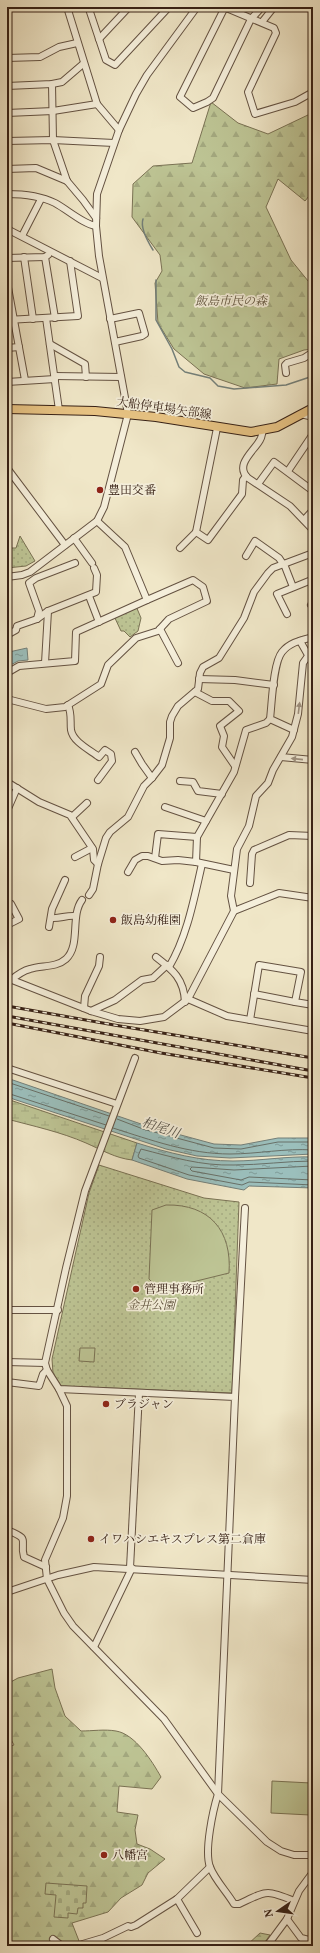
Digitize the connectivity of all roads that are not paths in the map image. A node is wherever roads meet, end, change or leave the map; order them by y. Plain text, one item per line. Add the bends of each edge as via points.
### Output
1 (67, 7) edge
2 (90, 7) edge
3 (129, 7) edge
4 (169, 7) edge
5 (197, 7) edge
6 (224, 7) edge
7 (262, 7) edge
8 (274, 7) edge
9 (251, 19) junction
10 (262, 22) junction
11 (99, 39) junction
12 (77, 43) junction
13 (7, 58) edge
14 (83, 64) junction
15 (52, 84) junction
16 (7, 86) edge
17 (313, 92) edge
18 (97, 104) junction
19 (53, 111) junction
20 (7, 112) edge
21 (119, 130) junction
22 (53, 140) junction
23 (7, 141) edge
24 (114, 143) junction
25 (7, 169) edge
26 (67, 182) junction
27 (7, 194) edge
28 (41, 199) junction
29 (96, 218) junction
30 (96, 226) junction
31 (7, 229) edge
32 (22, 236) junction
33 (52, 252) junction
34 (24, 257) junction
35 (45, 257) junction
36 (7, 258) edge
37 (70, 261) junction
38 (102, 278) junction
39 (7, 282) edge
40 (46, 318) junction
41 (55, 318) junction
42 (33, 319) junction
43 (110, 319) junction
44 (10, 320) edge
45 (115, 342) junction
46 (50, 344) junction
47 (19, 347) junction
48 (7, 348) edge
49 (313, 352) edge
50 (286, 373) dead end
51 (86, 377) junction
52 (121, 377) junction
53 (55, 378) junction
54 (25, 380) junction
55 (7, 382) edge
56 (313, 408) edge
57 (7, 409) edge
58 (59, 410) junction
59 (128, 414) junction
60 (301, 414) junction
61 (313, 418) edge
62 (217, 428) junction
63 (263, 430) junction
64 (313, 434) edge
65 (7, 468) edge
66 (288, 471) junction
67 (246, 476) junction
68 (258, 484) junction
69 (313, 492) edge
70 (313, 510) edge
71 (304, 520) junction
72 (97, 521) junction
73 (313, 530) edge
74 (196, 532) junction
75 (74, 538) junction
76 (65, 545) junction
77 (180, 548) dead end
78 (313, 554) edge
79 (246, 556) dead end
80 (75, 564) dead end
81 (283, 564) junction
82 (7, 577) edge
83 (309, 581) dead end
84 (293, 587) junction
85 (89, 596) junction
86 (147, 600) junction
87 (48, 611) junction
88 (287, 614) dead end
89 (37, 618) junction
90 (99, 622) junction
91 (160, 629) junction
92 (7, 635) edge
93 (313, 637) edge
94 (300, 641) junction
95 (313, 649) edge
96 (308, 655) junction
97 (45, 663) junction
98 (178, 664) dead end
99 (7, 673) edge
100 (199, 679) junction
101 (274, 685) junction
102 (195, 692) junction
103 (7, 699) edge
104 (68, 705) junction
105 (270, 719) junction
106 (294, 730) junction
107 (136, 752) dead end
108 (281, 757) junction
109 (313, 760) edge
110 (235, 766) junction
111 (152, 778) junction
112 (98, 780) dead end
113 (180, 781) dead end
114 (7, 782) edge
115 (17, 788) junction
116 (222, 794) junction
117 (87, 803) dead end
118 (165, 808) dead end
119 (7, 811) edge
120 (72, 817) junction
121 (206, 821) junction
122 (313, 836) edge
123 (197, 837) junction
124 (92, 848) junction
125 (75, 857) dead end
126 (155, 858) junction
127 (199, 863) junction
128 (98, 864) junction
129 (234, 870) junction
130 (128, 872) dead end
131 (65, 880) dead end
132 (250, 884) dead end
133 (89, 895) dead end
134 (313, 898) edge
135 (82, 900) dead end
136 (12, 904) dead end
137 (234, 911) junction
138 (76, 916) junction
139 (51, 918) junction
140 (7, 925) edge
141 (49, 927) dead end
142 (100, 957) dead end
143 (156, 957) dead end
144 (168, 966) junction
145 (8, 979) edge
146 (254, 994) junction
147 (187, 1000) junction
148 (295, 1002) junction
149 (313, 1005) edge
150 (84, 1008) junction
151 (91, 1011) junction
152 (250, 1020) junction
153 (313, 1031) edge
154 (135, 1058) dead end
155 (7, 1068) edge
156 (116, 1106) junction
157 (244, 1208) dead end
158 (7, 1310) edge
159 (58, 1310) junction
160 (7, 1362) edge
161 (46, 1367) junction
162 (7, 1382) edge
163 (59, 1389) junction
164 (139, 1393) junction
165 (236, 1397) junction
166 (7, 1530) edge
167 (46, 1568) junction
168 (131, 1568) junction
169 (228, 1574) junction
170 (47, 1579) junction
171 (313, 1580) edge
172 (7, 1592) edge
173 (94, 1647) junction
174 (218, 1794) junction
175 (313, 1855) edge
176 (210, 1867) junction
177 (313, 1872) edge
178 (177, 1899) junction
179 (294, 1901) junction
180 (287, 1919) junction
181 (197, 1933) dead end
182 (53, 1939) dead end
183 (313, 1941) edge
184 (62, 1946) edge
185 (76, 1946) edge
186 (267, 1946) edge

1 - 12 street
2 - 11 street via 88,8
3 - 11 street
4 - 11 street via 115,65 106,60
5 - 21 street via 147,75
6 - 9 street
6 - 9 street via 180,97 193,108 213,98
7 - 9 street
8 - 10 street
9 - 10 street
10 - 17 street via 274,28 276,33 248,92 255,114 295,102
12 - 13 street via 60,47 40,57
12 - 14 street
14 - 15 street via 62,82
14 - 18 street
15 - 16 street
15 - 19 street
18 - 19 street
18 - 21 street
19 - 20 street
19 - 22 street
21 - 24 street
22 - 23 street
22 - 24 street
22 - 26 street
24 - 29 street via 98,194
25 - 26 street via 36,168
26 - 29 street
27 - 28 street via 26,194
28 - 30 street via 54,202 85,223
28 - 32 street
29 - 30 street
30 - 38 street
31 - 32 street
32 - 33 street
33 - 35 street
33 - 37 street
34 - 35 street
34 - 36 street
34 - 42 street
35 - 41 street
37 - 38 street
37 - 41 street via 78,316
38 - 43 street
39 - 44 street
40 - 41 street
40 - 42 street
40 - 46 street
42 - 44 street
43 - 45 street
43 - 45 street via 139,312 145,330 142,336
44 - 47 street
45 - 52 street
46 - 51 street via 85,364
46 - 53 street
47 - 48 street
47 - 54 street
49 - 50 street via 304,358 287,363
51 - 52 street
51 - 53 street
52 - 59 street
53 - 54 street
53 - 58 street
54 - 55 street
56 - 60 main road, 大船停車場矢部線
57 - 58 main road, 大船停車場矢部線
58 - 59 main road, 大船停車場矢部線
59 - 62 main road, 大船停車場矢部線
59 - 72 street via 104,507
60 - 61 street
60 - 63 main road, 大船停車場矢部線
62 - 63 main road, 大船停車場矢部線 via 238,431
62 - 74 street
63 - 67 street via 260,440 243,466
64 - 66 street
65 - 76 street
66 - 68 street via 274,462
66 - 69 street
67 - 68 street
67 - 74 street via 243,480 242,494 208,540
68 - 71 street via 290,506
70 - 71 street
71 - 73 street
72 - 75 street
72 - 86 street via 125,547
74 - 77 street
75 - 76 street
75 - 85 street via 97,575 96,592
76 - 82 street via 30,572
78 - 81 street
79 - 81 street via 255,541 279,558
80 - 89 street via 29,583 39,611
81 - 84 street
81 - 100 street via 273,568 254,592 244,618 218,658 203,667
83 - 84 street
84 - 88 street via 278,594
85 - 87 street
85 - 90 street
86 - 90 street
86 - 91 street via 193,580 203,586 207,601 169,619
87 - 89 street
87 - 97 street
89 - 92 street via 17,626 16,630
90 - 97 street via 76,632 75,661
91 - 98 street
91 - 104 street via 136,638 108,665 101,684
93 - 94 street
94 - 96 street
94 - 101 street via 282,652 277,662
95 - 96 street
106 -> 96 street via 300,705 303,663
97 - 99 street via 19,666
100 - 101 street
100 - 102 street
101 - 105 street
102 - 110 street via 212,701 229,701 239,710 220,726 224,736 222,747
102 - 111 street via 178,706 172,716 170,738 162,765
103 - 104 street via 46,709
104 - 112 street via 71,713 71,730 76,740 99,757 105,750 110,754 112,761
105 - 106 street
105 - 110 street via 246,730
106 - 108 street
107 - 111 street
109 -> 108 street
108 - 129 street via 268,783 256,796 249,826 237,849
110 - 116 street
111 - 128 street via 144,786 128,817 106,838
113 - 116 street via 193,782 198,790
114 - 115 street
115 - 119 street
115 - 120 street
116 - 121 street
117 - 120 street
118 - 121 street
120 - 124 street
121 - 123 street
122 - 132 street via 289,834 254,850
123 - 126 street via 158,834
123 - 127 street
124 - 125 street
124 - 128 street via 94,860
126 - 127 street via 162,861
126 - 130 street via 142,856 135,860
127 - 129 street
127 - 144 street via 185,935
128 - 133 street via 93,889
129 - 137 street
131 - 139 street via 52,909
134 - 137 street via 279,893
135 - 138 street via 77,907
136 - 140 street via 19,919
137 - 147 street
138 - 139 street
138 - 145 street via 71,952 66,959 58,964 31,968
139 - 141 street
142 - 150 street via 99,966 85,996
143 - 144 street
144 - 147 street via 183,986
144 - 151 street via 153,978 142,980 115,1000
145 - 150 street
146 - 148 street
146 - 148 street via 259,965 301,972
146 - 152 street
147 - 151 street via 164,1017 140,1021 123,1020
147 - 152 street via 227,1016
148 - 149 street
150 - 151 street
152 - 153 street
154 - 156 street
155 - 156 street
156 - 159 street via 84,1198
157 - 165 street
158 - 159 street
159 - 161 street
160 - 161 street
161 - 162 street via 39,1386
161 - 163 street
163 - 164 street
163 - 167 street via 66,1406 67,1496 63,1518 45,1560
164 - 165 street
164 - 168 street
165 - 169 street
166 - 167 street via 20,1535 24,1543 24,1557
167 - 170 street
168 - 169 street
168 - 170 street via 77,1569
168 - 173 street
169 - 171 street
169 - 174 street
170 - 172 street
170 - 173 street via 72,1626
173 - 174 street via 164,1719
174 - 175 street via 274,1846 294,1855
174 - 176 street via 210,1828
176 - 178 street
176 - 179 street via 234,1904 266,1892
177 - 179 street
178 - 181 street
178 - 185 street via 136,1925
179 - 180 street
180 - 183 street via 302,1938
180 - 186 street
182 - 184 street

